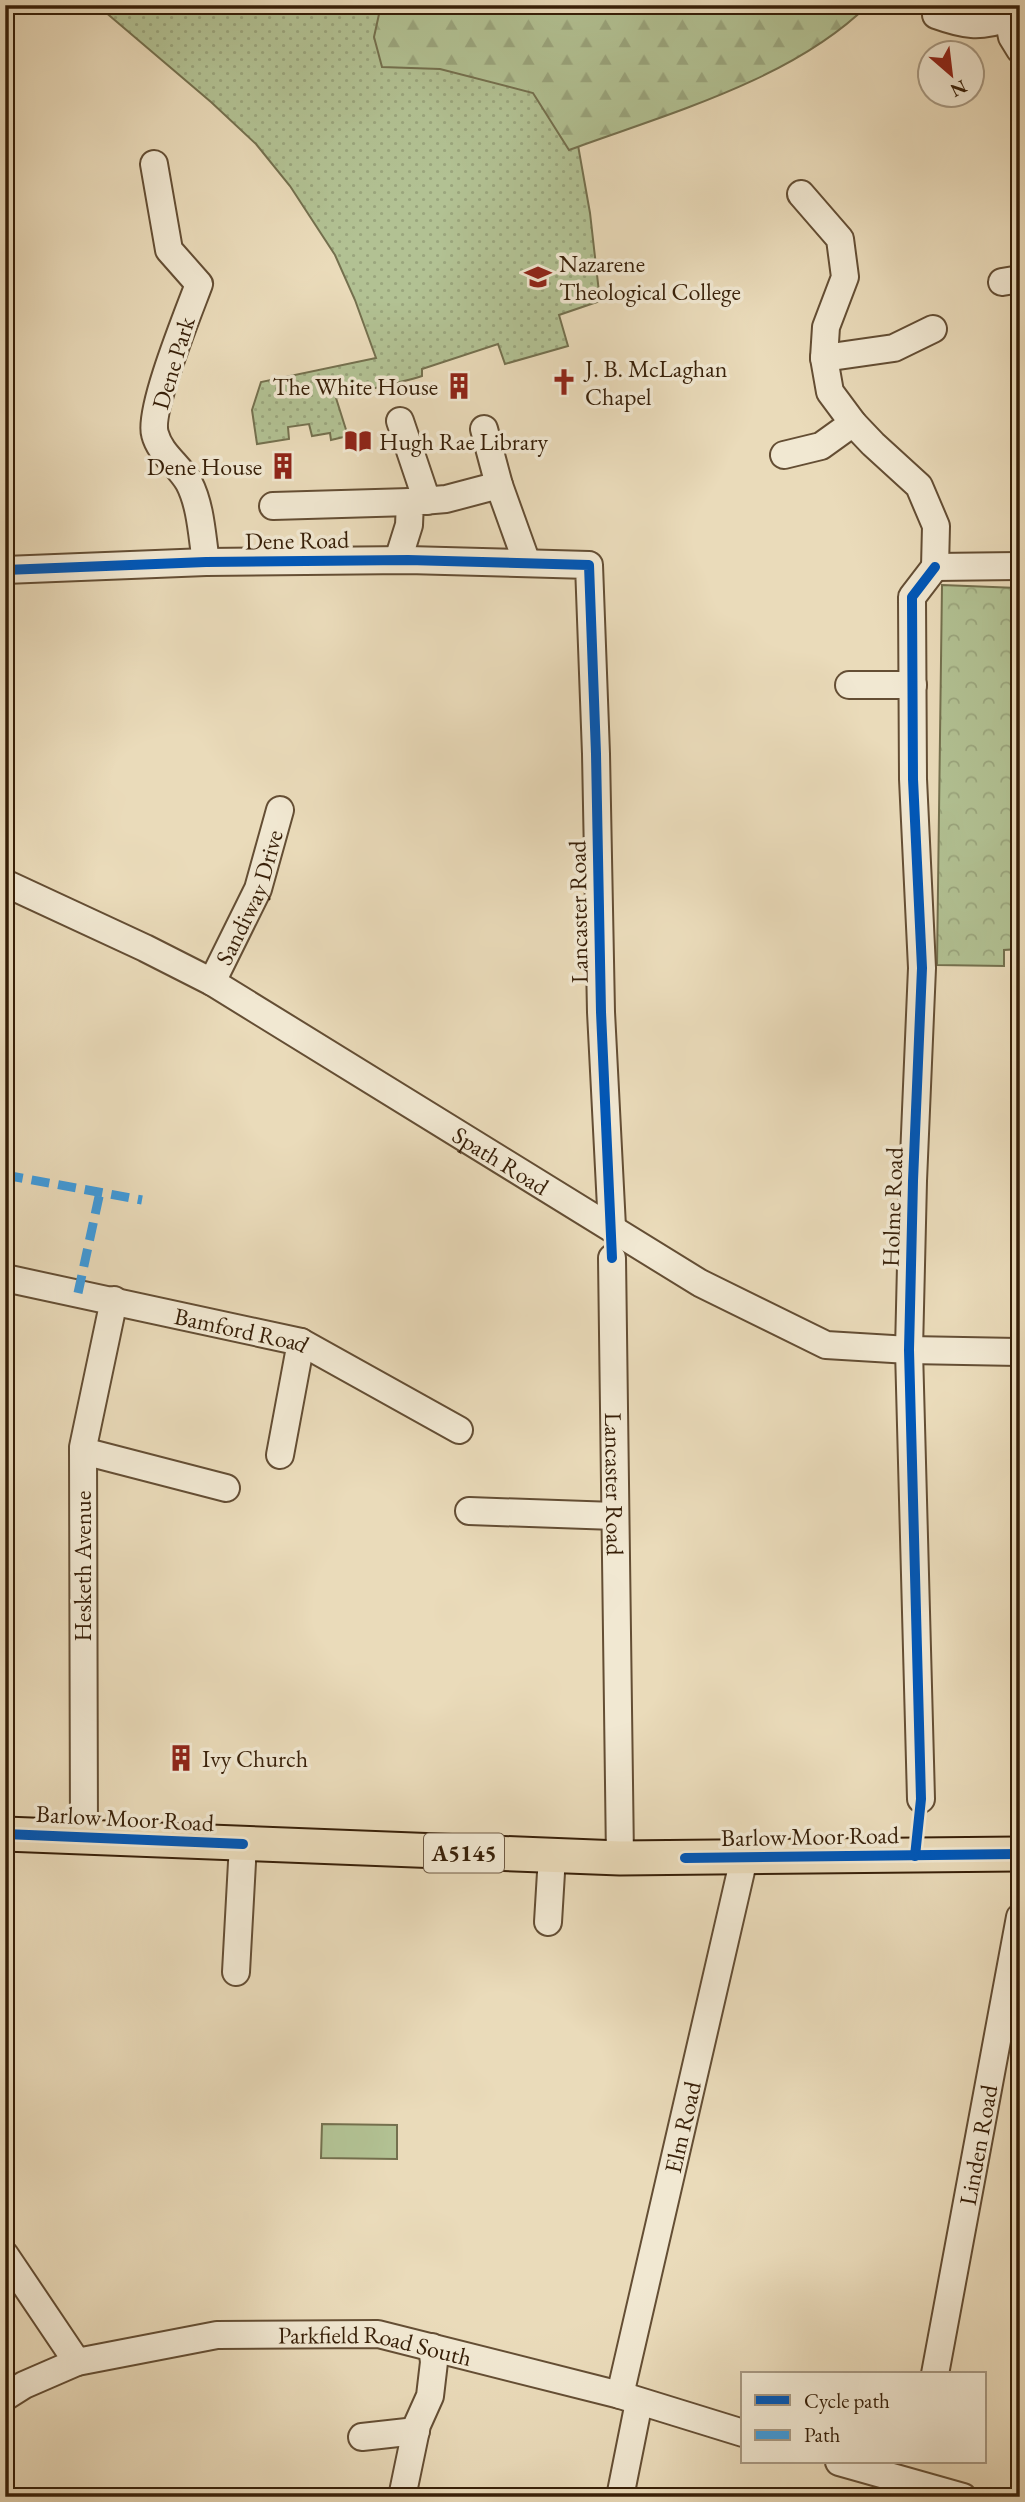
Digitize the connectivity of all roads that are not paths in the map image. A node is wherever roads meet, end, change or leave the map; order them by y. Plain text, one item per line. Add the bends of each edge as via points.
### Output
1 (1011, 12) edge
2 (936, 15) dead end
3 (1020, 50) edge
4 (154, 164) dead end
5 (801, 194) dead end
6 (933, 329) dead end
7 (824, 358) junction
8 (400, 421) dead end
9 (853, 423) junction
10 (484, 429) dead end
11 (784, 455) dead end
12 (499, 485) junction
13 (418, 501) junction
14 (274, 506) dead end
15 (398, 560) junction
16 (206, 562) junction
17 (527, 563) junction
18 (589, 565) joint
19 (1020, 566) edge
20 (935, 567) junction
21 (5, 570) edge
22 (849, 685) dead end
23 (913, 685) junction
24 (280, 810) dead end
25 (5, 883) edge
26 (212, 982) junction
27 (612, 1227) junction
28 (612, 1258) dead end
29 (5, 1278) edge
30 (114, 1300) junction
31 (301, 1342) junction
32 (909, 1350) junction
33 (1020, 1352) edge
34 (460, 1430) dead end
35 (83, 1451) junction
36 (279, 1455) dead end
37 (226, 1488) dead end
38 (469, 1511) dead end
39 (615, 1516) junction
40 (921, 1799) dead end
41 (5, 1834) edge
42 (84, 1836) junction
43 (243, 1844) junction
44 (1020, 1854) edge
45 (552, 1856) junction
46 (620, 1858) junction
47 (744, 1858) junction
48 (1020, 1917) edge
49 (548, 1922) dead end
50 (236, 1972) dead end
51 (5, 2255) edge
52 (432, 2347) junction
53 (77, 2362) junction
54 (935, 2372) edge
55 (5, 2397) edge
56 (629, 2398) junction
57 (416, 2431) junction
58 (741, 2432) edge
59 (362, 2437) dead end
60 (847, 2464) edge
61 (920, 2482) edge
62 (402, 2497) edge
63 (620, 2497) edge
64 (963, 2497) edge

1 - 2 street via 989,24 965,25
1 - 3 street via 1012,37
4 - 16 street, Dene Park via 169,250 199,284 157,405 154,433 189,482
5 - 7 street via 840,239 845,277 826,327
6 - 7 street via 894,348
7 - 9 street via 830,392
8 - 13 street
9 - 11 street via 821,446
9 - 20 street via 919,486 936,526
10 - 12 street
12 - 13 street
12 - 17 street
13 - 14 street
13 - 15 street
15 - 16 street, Dene Road
15 - 17 street, Dene Road
16 - 21 street, Dene Road
17 - 18 street, Dene Road
18 - 27 street, Lancaster Road via 601,1012
19 - 20 street
20 - 23 street, Holme Road via 912,597
22 - 23 street
23 - 32 street, Holme Road via 922,968
24 - 26 street, Sandiway Drive via 258,889
25 - 26 street, Spath Road
26 - 27 street, Spath Road
27 - 32 street, Spath Road via 700,1283 826,1345
28 - 39 street, Lancaster Road
29 - 30 street, Bamford Road
30 - 31 street, Bamford Road
30 - 35 street, Hesketh Avenue
31 - 34 street, Bamford Road
31 - 36 street
32 - 33 street, Spath Road
32 - 40 street, Holme Road
35 - 37 street
35 - 42 street, Hesketh Avenue
38 - 39 street
39 - 46 street, Lancaster Road
41 - 42 main road, Barlow Moor Road / A5145
42 - 43 main road, Barlow Moor Road / A5145
43 - 45 main road, Barlow Moor Road / A5145
43 - 50 street
44 - 47 main road, Barlow Moor Road / A5145
45 - 46 main road, Barlow Moor Road / A5145
45 - 49 street
46 - 47 main road, Barlow Moor Road / A5145
47 - 56 street, Elm Road
48 - 54 street, Linden Road
51 - 53 street
52 - 53 street, Parkfield Road South via 378,2334 217,2335
52 - 56 street, Parkfield Road South
52 - 57 street via 430,2396
53 - 55 street, Parkfield Road South
56 - 58 street, Parkfield Road South
56 - 63 street, Elm Road
57 - 59 street
57 - 62 street
60 - 61 street
61 - 64 street

